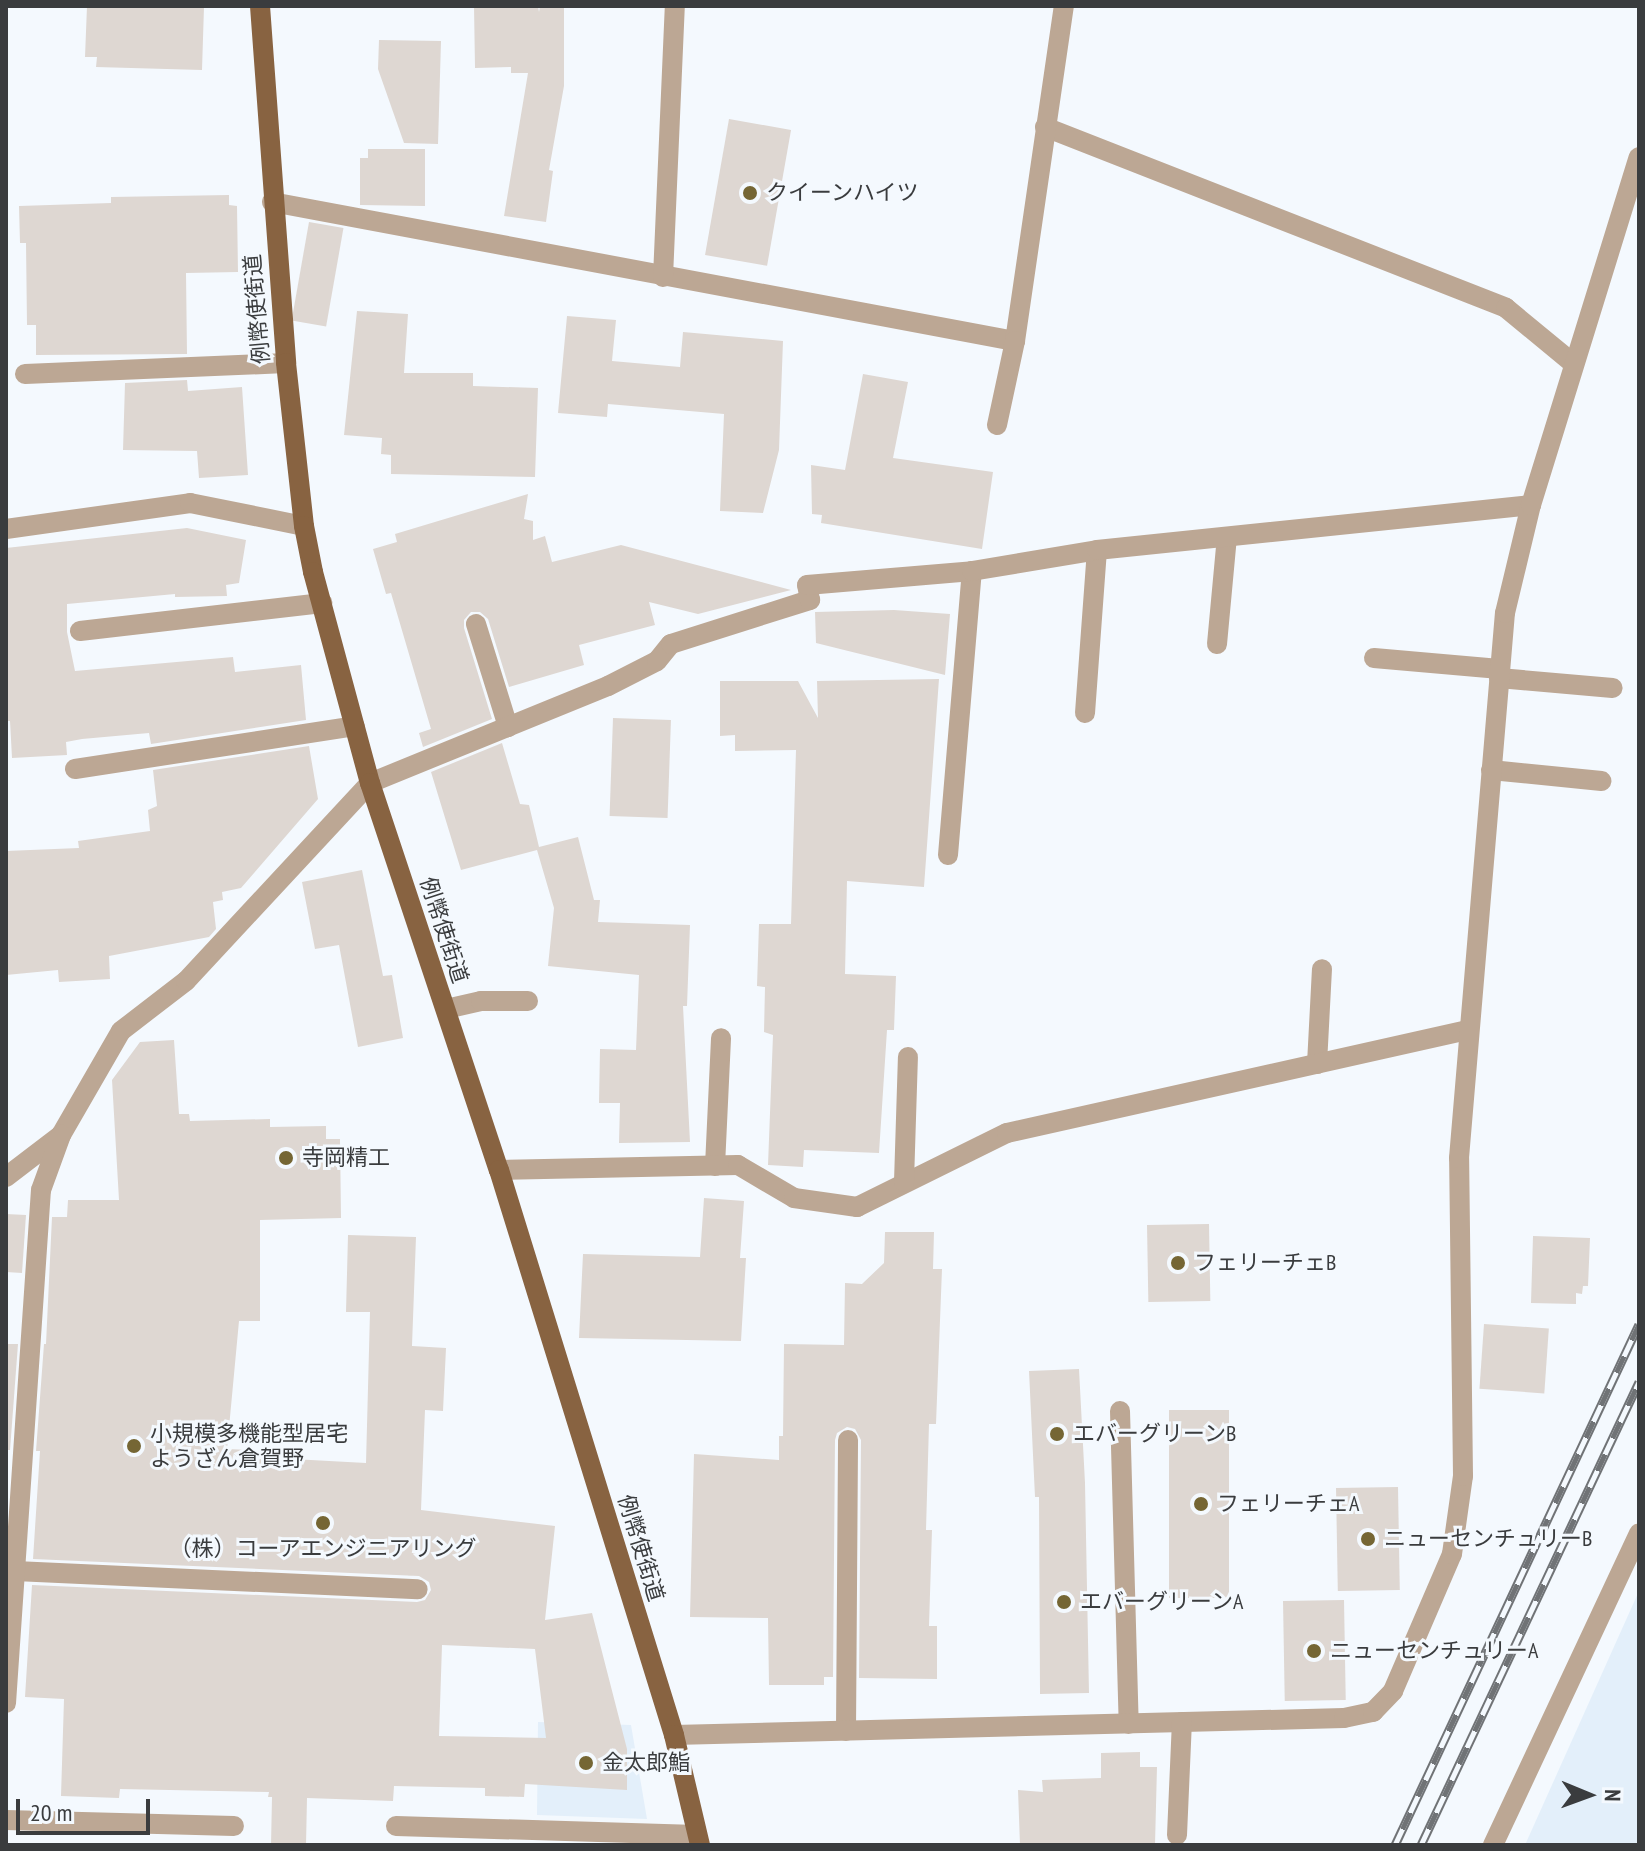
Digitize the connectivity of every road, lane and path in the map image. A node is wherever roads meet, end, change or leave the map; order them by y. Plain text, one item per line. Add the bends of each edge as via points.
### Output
1 (260, 6) edge
2 (675, 6) edge
3 (1064, 6) edge
4 (1045, 127) junction
5 (1639, 157) edge
6 (272, 202) junction
7 (663, 277) junction
8 (1015, 341) junction
9 (286, 363) junction
10 (1574, 364) junction
11 (25, 374) dead end
12 (997, 425) dead end
13 (1531, 505) junction
14 (304, 526) junction
15 (6, 529) edge
16 (1227, 537) junction
17 (1097, 550) junction
18 (972, 571) junction
19 (322, 603) junction
20 (476, 624) dead end
21 (80, 631) dead end
22 (1217, 644) dead end
23 (1374, 658) dead end
24 (1500, 673) junction
25 (1613, 688) dead end
26 (1085, 713) dead end
27 (355, 726) junction
28 (508, 727) junction
29 (75, 769) dead end
30 (1491, 770) junction
31 (1601, 781) dead end
32 (370, 783) junction
33 (948, 855) dead end
34 (1322, 969) dead end
35 (528, 1001) dead end
36 (446, 1009) junction
37 (1469, 1030) junction
38 (721, 1038) dead end
39 (908, 1057) dead end
40 (1317, 1064) junction
41 (61, 1135) junction
42 (715, 1166) junction
43 (499, 1170) junction
44 (6, 1177) edge
45 (904, 1182) junction
46 (1120, 1411) dead end
47 (848, 1440) dead end
48 (1639, 1533) edge
49 (15, 1571) junction
50 (418, 1589) dead end
51 (6, 1703) edge
52 (1182, 1722) junction
53 (1129, 1724) junction
54 (846, 1731) junction
55 (674, 1735) junction
56 (6, 1820) edge
57 (234, 1826) dead end
58 (396, 1826) dead end
59 (1177, 1835) dead end
60 (699, 1840) edge
61 (1493, 1845) edge

1 - 6 main road, 例幣使街道
2 - 7 street
3 - 4 street
4 - 8 street
4 - 10 street via 1506,308
5 - 10 street
6 - 7 street
6 - 9 main road, 例幣使街道
7 - 8 street
8 - 12 street
9 - 11 street
9 - 14 main road, 例幣使街道
10 - 13 street
13 - 16 street
13 - 24 street via 1505,613
14 - 15 street via 190,503
14 - 19 main road, 例幣使街道
16 - 17 street
16 - 22 street
17 - 18 street
17 - 26 street
18 - 28 street via 807,585 810,600 671,644 657,661 608,686
18 - 33 street
19 - 21 street
19 - 27 main road, 例幣使街道
20 - 28 street
23 - 24 street
24 - 25 street
24 - 30 street
27 - 29 street
27 - 32 main road, 例幣使街道
28 - 32 street
30 - 31 street
30 - 37 street
32 - 36 main road, 例幣使街道
32 - 41 street via 186,981 121,1031
34 - 40 street
35 - 36 street via 481,1001
36 - 43 main road, 例幣使街道
37 - 40 street
37 - 52 street via 1459,1158 1463,1476 1452,1554 1393,1691 1373,1712 1344,1718
38 - 42 street
39 - 45 street
40 - 45 street via 1007,1133
41 - 44 street
41 - 49 street via 41,1190
42 - 43 street
42 - 45 street via 738,1165 794,1198 857,1207
43 - 55 main road, 例幣使街道
46 - 53 street
47 - 54 street
48 - 61 street
49 - 50 street
49 - 51 street
52 - 53 street
52 - 59 street
53 - 54 street
54 - 55 street
55 - 60 main road, 例幣使街道
56 - 57 street
58 - 60 street

